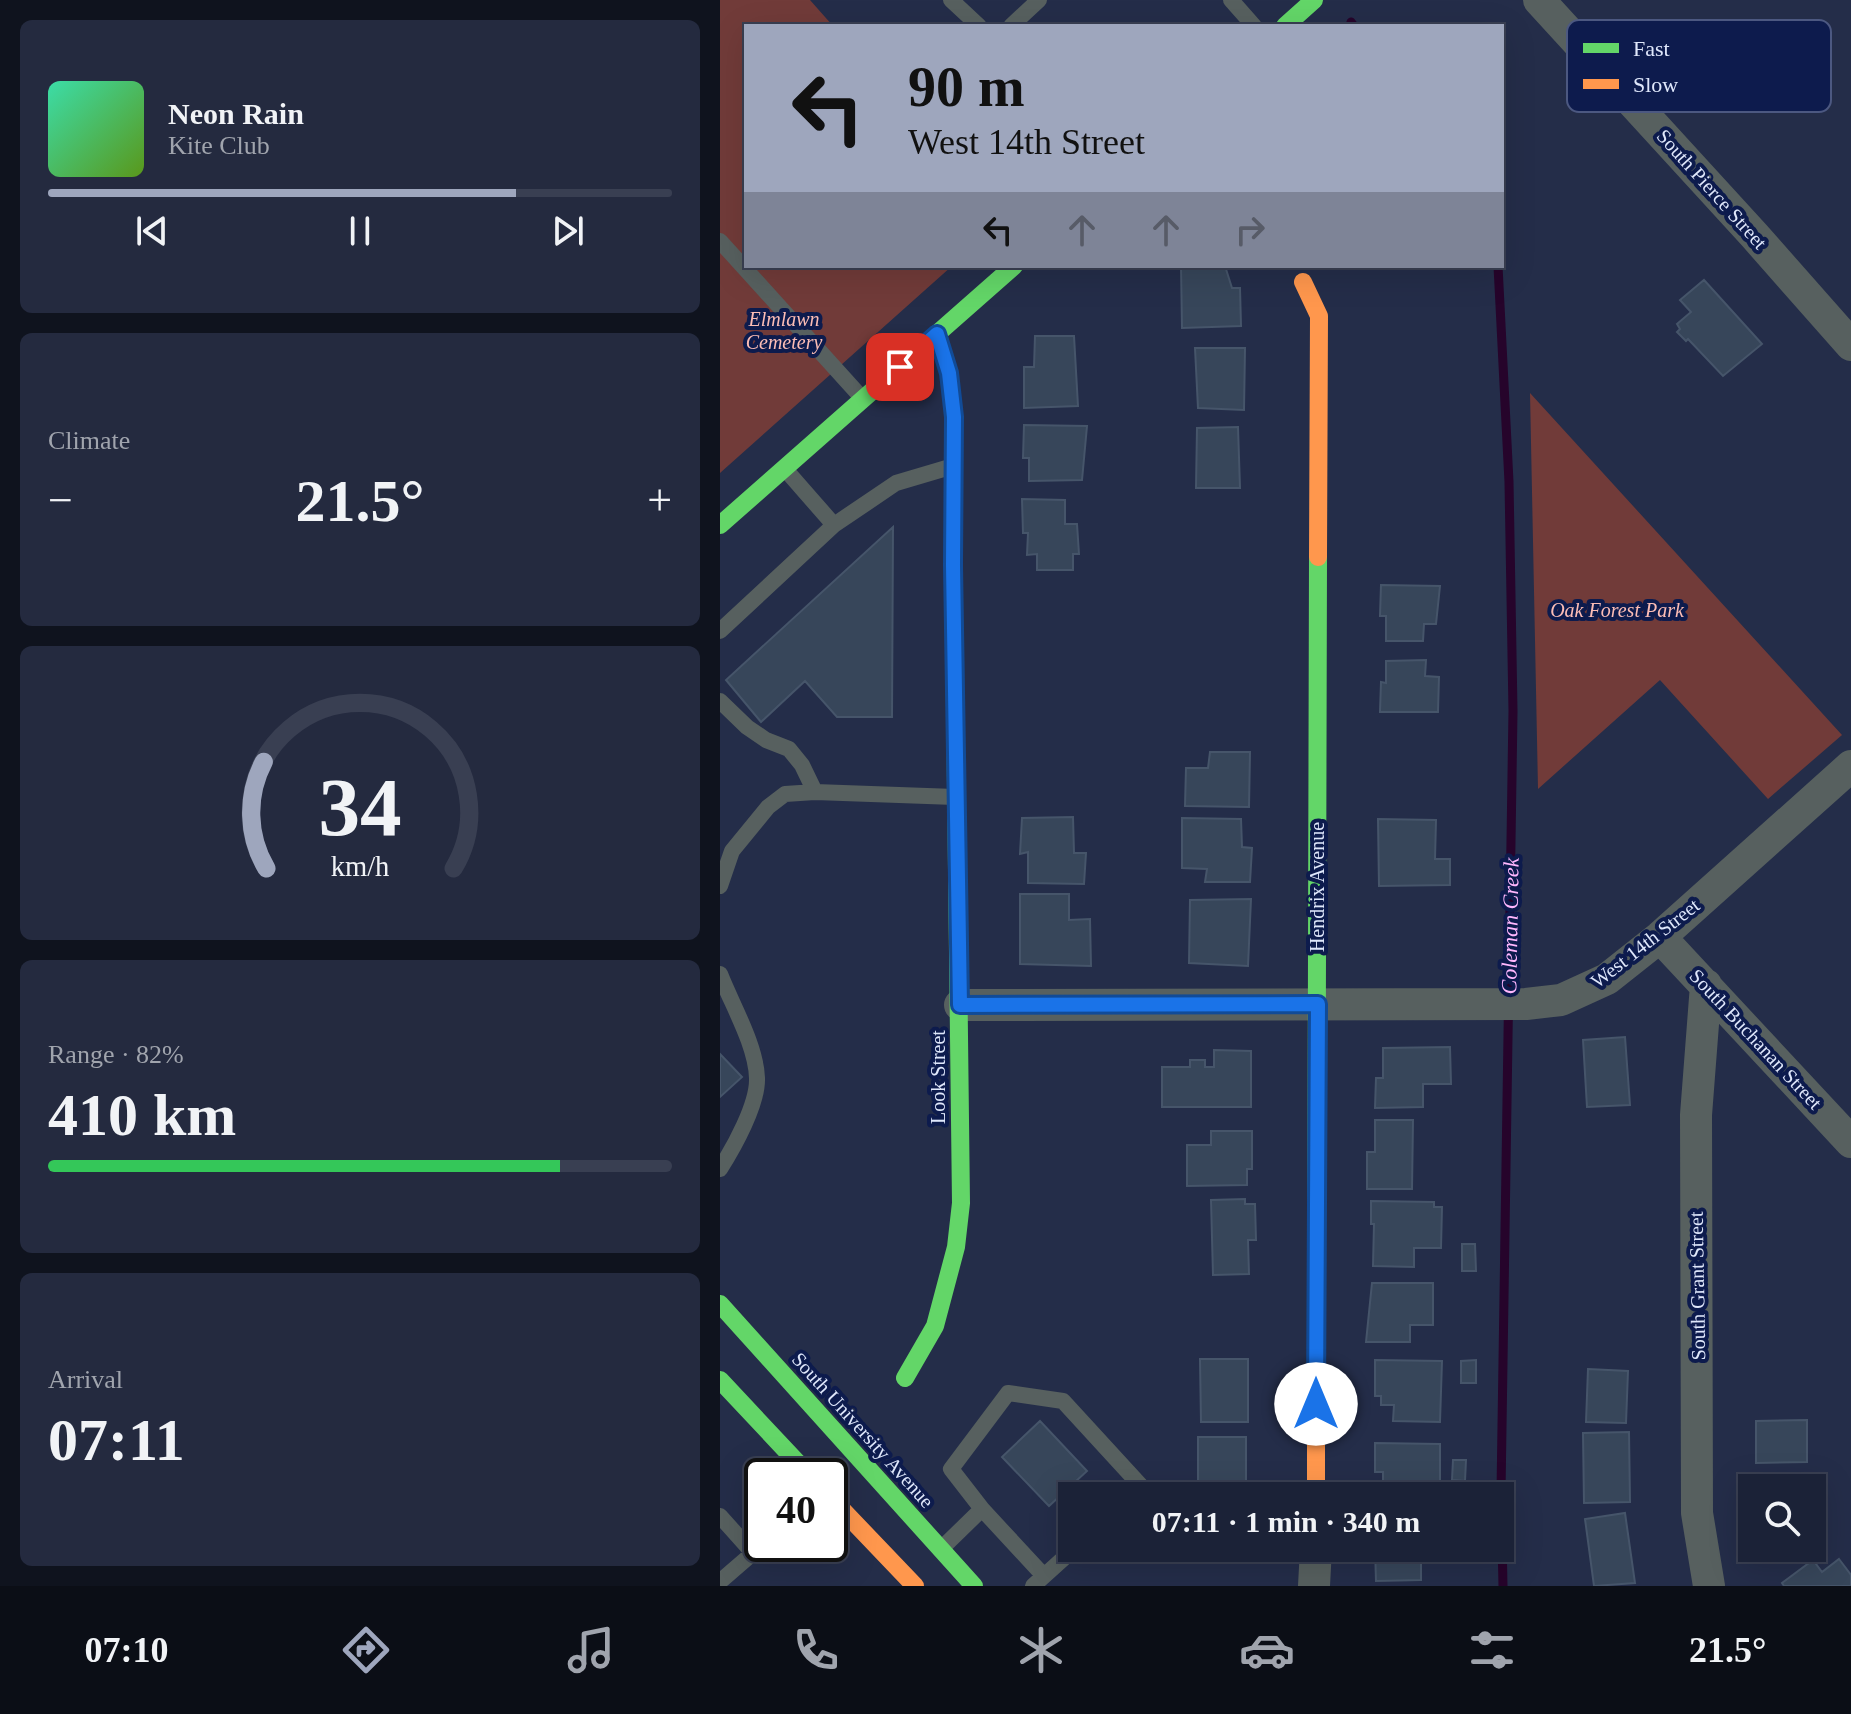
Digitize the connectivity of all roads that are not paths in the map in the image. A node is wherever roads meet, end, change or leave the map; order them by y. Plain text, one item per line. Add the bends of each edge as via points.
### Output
1 (951, 0) edge
2 (1039, 0) edge
3 (1231, 0) edge
4 (1314, 0) edge
5 (1539, 0) edge
6 (977, 24) edge
7 (1013, 24) edge
8 (1252, 24) edge
9 (1287, 24) edge
10 (1567, 31) edge
11 (1641, 112) edge
12 (720, 241) edge
13 (744, 268) edge
14 (744, 268) edge
15 (1012, 268) edge
16 (1303, 282) dead end
17 (937, 334) junction
18 (1851, 345) edge
19 (863, 399) junction
20 (956, 465) junction
21 (785, 468) junction
22 (720, 525) edge
23 (834, 525) junction
24 (720, 631) edge
25 (720, 701) edge
26 (1851, 766) edge
27 (815, 792) junction
28 (955, 797) junction
29 (720, 886) edge
30 (1660, 937) junction
31 (720, 974) edge
32 (1706, 985) junction
33 (1318, 1004) junction
34 (960, 1005) junction
35 (1851, 1142) edge
36 (720, 1169) edge
37 (720, 1304) edge
38 (905, 1378) dead end
39 (720, 1380) edge
40 (793, 1458) edge
41 (1137, 1482) edge
42 (1316, 1482) edge
43 (982, 1509) junction
44 (720, 1516) edge
45 (848, 1516) edge
46 (744, 1536) edge
47 (941, 1549) junction
48 (744, 1560) edge
49 (1060, 1562) edge
50 (1315, 1562) edge
51 (723, 1579) dead end
52 (1039, 1581) edge
53 (915, 1586) edge
54 (974, 1586) edge
55 (1314, 1586) edge
56 (1709, 1586) edge

1 - 6 lane
2 - 7 lane
3 - 8 lane
4 - 9 street
5 - 10 street, South Pierce Street
11 - 18 street, South Pierce Street
12 - 14 lane
13 - 19 lane
15 - 17 street
16 - 33 street, Hendrix Avenue via 1319,316
17 - 19 street
17 - 20 street, Look Street via 949,373
19 - 21 street
20 - 23 lane via 896,483
20 - 28 street, Look Street
21 - 22 street
21 - 23 lane
23 - 24 lane
25 - 27 lane via 747,727 789,749
26 - 30 street, West 14th Street
27 - 28 lane
27 - 29 lane via 785,794 768,807 732,851
28 - 34 street, Look Street
30 - 32 street, South Buchanan Street
30 - 33 street, West 14th Street via 1607,979 1561,1000
31 - 36 lane via 754,1055 758,1081 747,1117
32 - 35 street, South Buchanan Street
32 - 56 street, South Grant Street via 1696,1115 1697,1513
33 - 34 street, West 14th Street
33 - 42 street, Hendrix Avenue
34 - 38 street, Look Street via 961,1203 956,1247 935,1326
37 - 47 street, South University Avenue
39 - 40 street
41 - 43 lane via 1063,1401 1008,1393 951,1469
43 - 47 lane
43 - 52 lane
44 - 46 lane
45 - 53 street
47 - 54 street, South University Avenue
48 - 51 lane
49 - 52 lane
50 - 55 street

